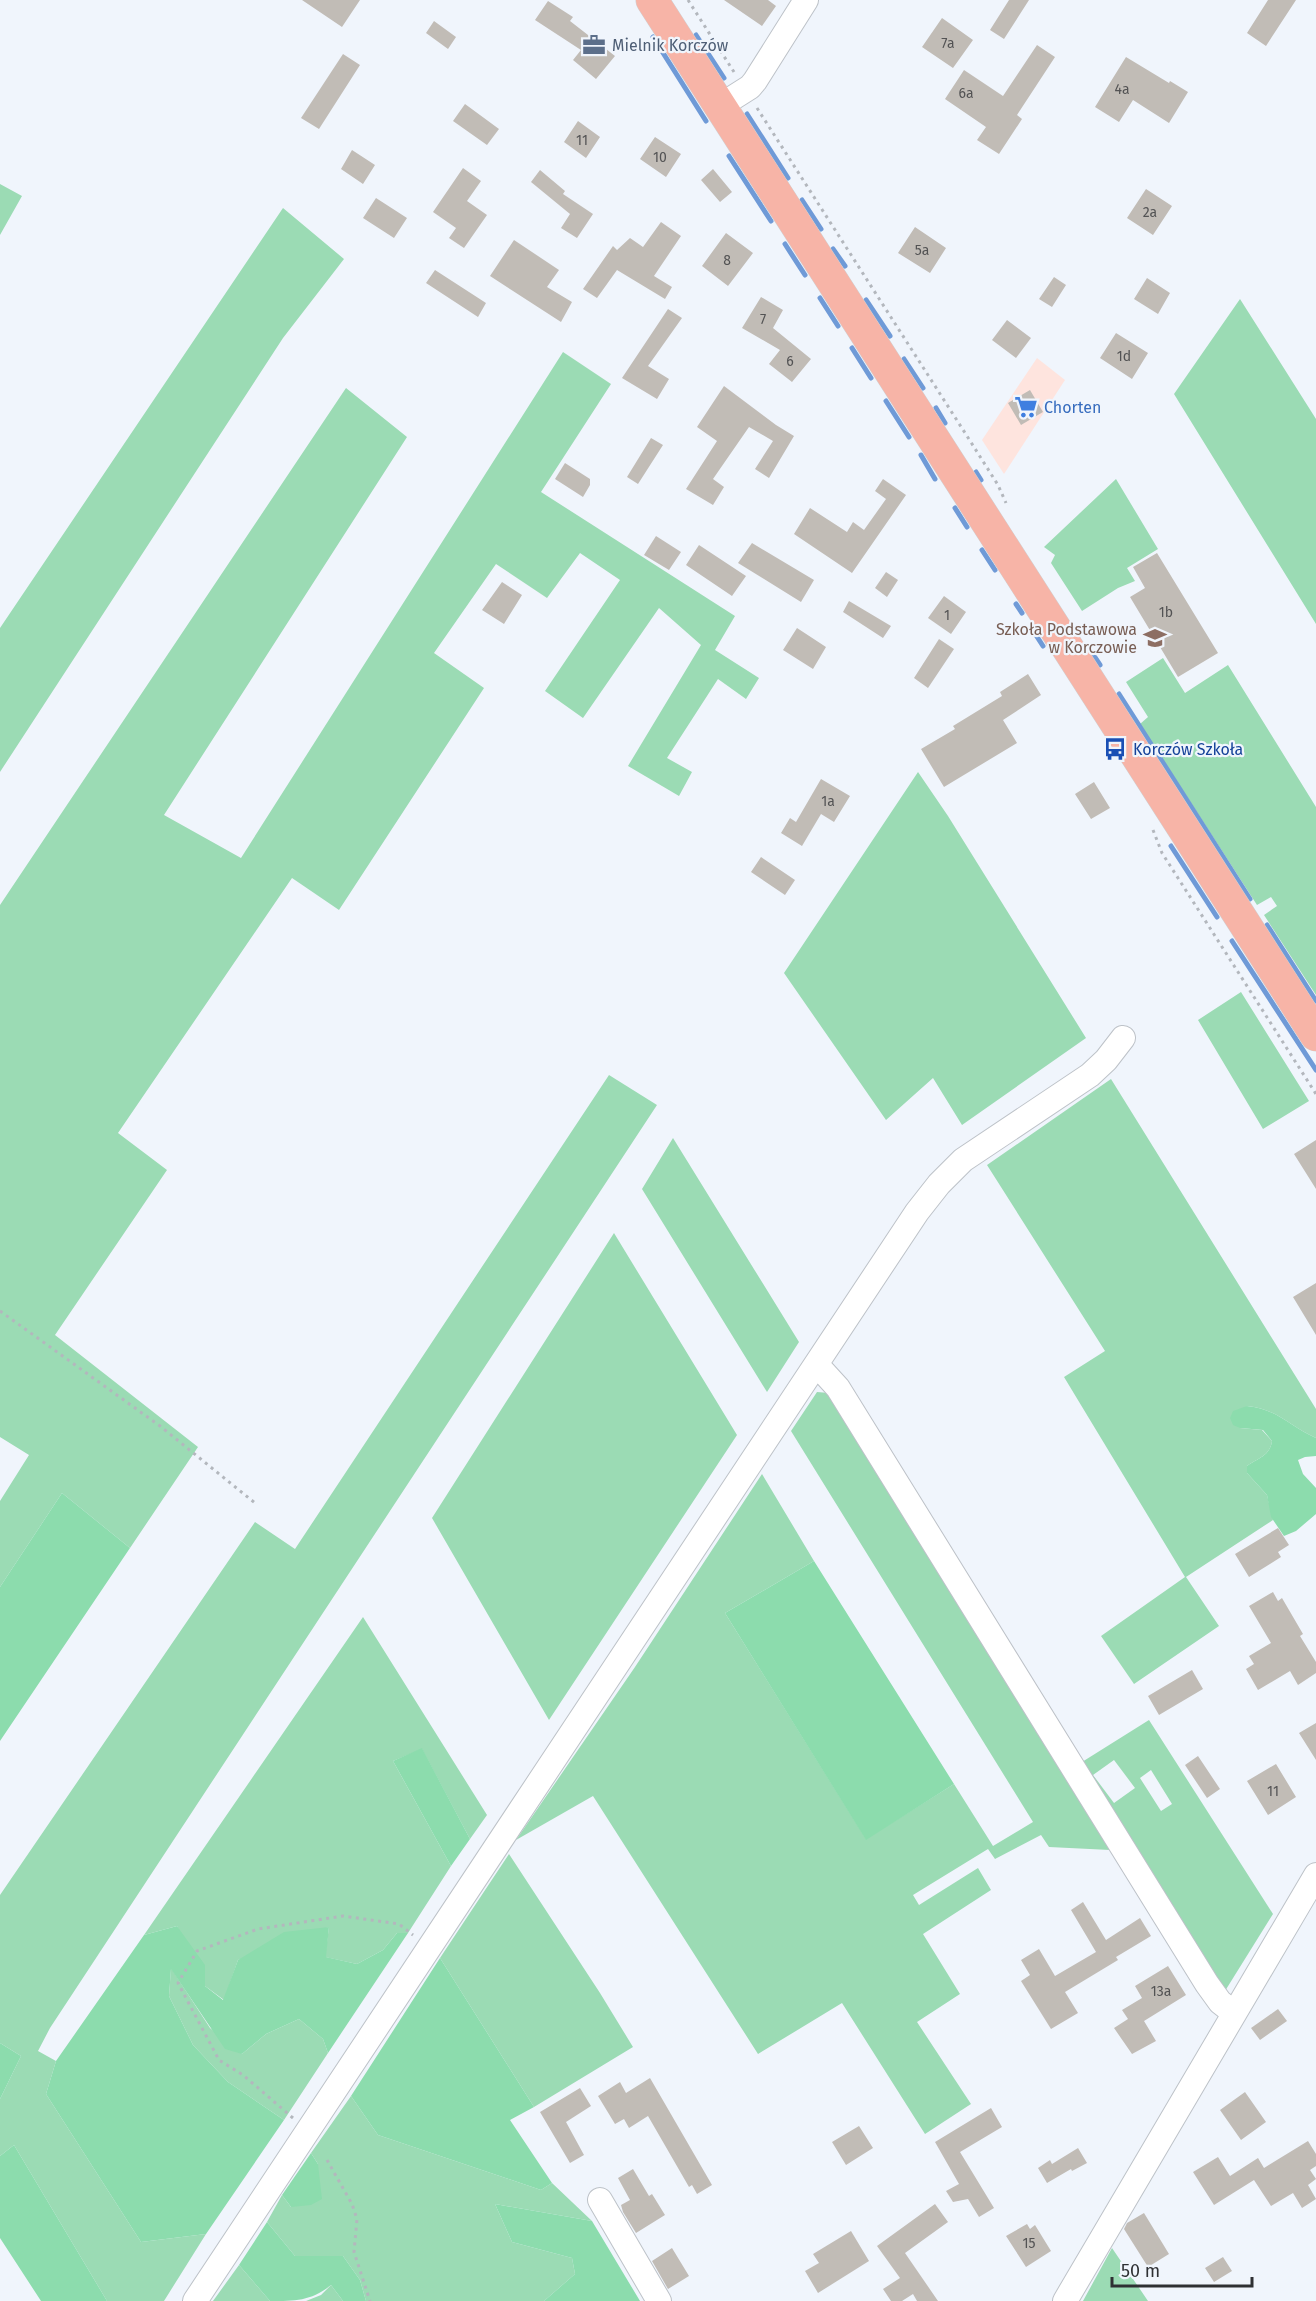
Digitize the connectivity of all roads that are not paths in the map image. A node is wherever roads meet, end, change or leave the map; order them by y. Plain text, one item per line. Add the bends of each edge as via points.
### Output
1 (652, 0) edge
2 (807, 0) edge
3 (733, 98) junction
4 (1316, 1035) edge
5 (1123, 1038) dead end
6 (817, 1365) junction
7 (1316, 1875) edge
8 (1234, 2013) junction
9 (600, 2200) dead end
10 (195, 2301) edge
11 (659, 2301) edge
12 (1065, 2301) edge

1 - 3 main road
2 - 3 street via 755,81
3 - 4 main road
5 - 6 street via 1090,1074 975,1151 939,1184
6 - 8 street via 838,1388 1206,1984
6 - 10 street
7 - 8 street
8 - 12 street
9 - 11 street

